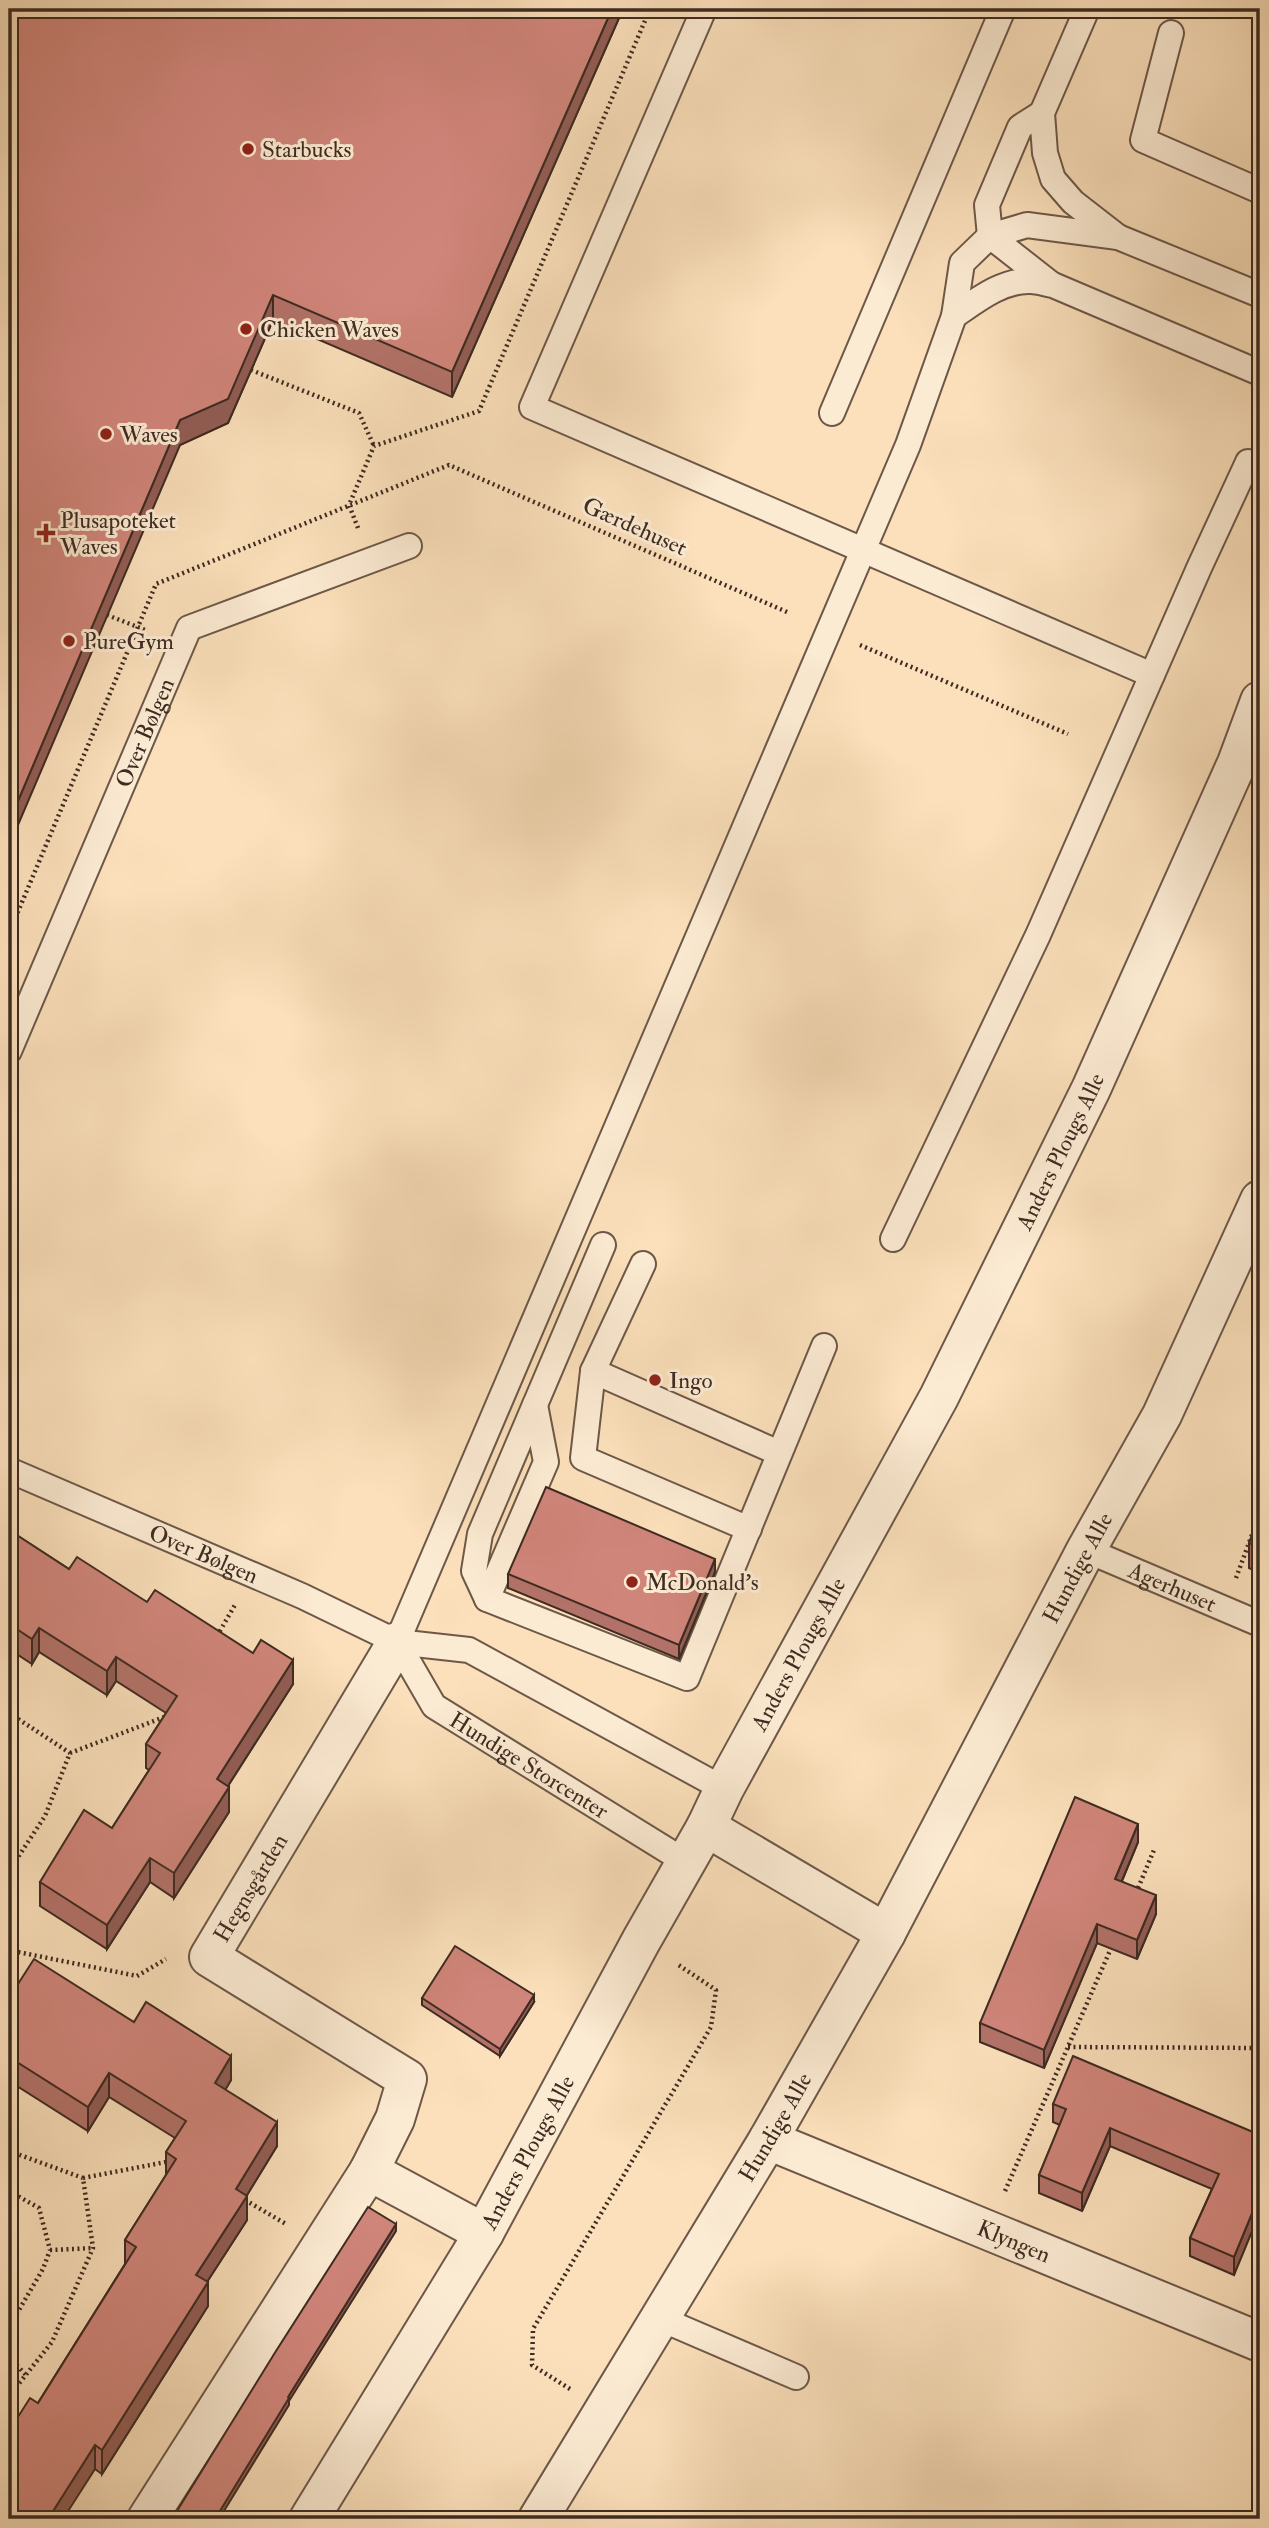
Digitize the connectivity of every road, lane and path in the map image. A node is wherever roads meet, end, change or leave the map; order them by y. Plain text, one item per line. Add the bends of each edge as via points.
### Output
1 (650, 9) edge
2 (705, 9) edge
3 (1003, 9) edge
4 (1087, 9) edge
5 (1171, 33) dead end
6 (1042, 113) junction
7 (1260, 191) edge
8 (990, 236) junction
9 (1118, 237) junction
10 (1053, 285) junction
11 (1260, 295) edge
12 (954, 316) junction
13 (251, 370) edge
14 (1260, 373) edge
15 (832, 413) dead end
16 (374, 446) junction
17 (1248, 462) dead end
18 (349, 505) junction
19 (409, 546) dead end
20 (863, 550) junction
21 (787, 612) dead end
22 (107, 615) edge
23 (138, 627) junction
24 (856, 643) dead end
25 (1153, 675) junction
26 (1260, 701) edge
27 (1260, 732) edge
28 (1068, 734) dead end
29 (1237, 763) junction
30 (9, 933) edge
31 (9, 1051) edge
32 (1260, 1200) edge
33 (893, 1239) dead end
34 (603, 1245) dead end
35 (643, 1264) dead end
36 (824, 1346) dead end
37 (593, 1371) junction
38 (535, 1405) junction
39 (779, 1453) junction
40 (9, 1471) edge
41 (1260, 1513) edge
42 (745, 1539) junction
43 (1086, 1549) junction
44 (252, 1574) junction
45 (487, 1599) junction
46 (1225, 1609) junction
47 (1260, 1624) edge
48 (215, 1639) edge
49 (397, 1642) junction
50 (9, 1713) edge
51 (169, 1715) edge
52 (70, 1753) junction
53 (724, 1789) junction
54 (706, 1827) junction
55 (1154, 1850) dead end
56 (686, 1862) junction
57 (9, 1871) edge
58 (1133, 1900) edge
59 (9, 1905) edge
60 (886, 1933) junction
61 (1116, 1937) edge
62 (641, 1941) junction
63 (13, 1951) junction
64 (209, 1957) junction
65 (9, 1958) edge
66 (1068, 2047) junction
67 (1260, 2048) edge
68 (768, 2140) junction
69 (9, 2151) edge
70 (176, 2160) edge
71 (369, 2171) junction
72 (83, 2178) junction
73 (9, 2191) edge
74 (988, 2230) junction
75 (484, 2233) junction
76 (93, 2248) junction
77 (50, 2250) junction
78 (661, 2319) junction
79 (9, 2328) edge
80 (1260, 2342) edge
81 (9, 2357) edge
82 (26, 2375) junction
83 (796, 2377) dead end
84 (9, 2396) edge
85 (605, 2411) junction
86 (148, 2519) edge
87 (309, 2519) edge
88 (538, 2519) edge

1 - 16 path via 479,411
2 - 20 lane via 533,407
3 - 15 lane
4 - 6 lane
5 - 7 lane via 1143,140
6 - 8 lane via 1020,127 987,205
6 - 9 lane via 1045,153 1054,179 1073,202
8 - 9 lane via 1027,225
8 - 10 lane
8 - 12 lane via 962,263
9 - 11 lane
10 - 12 lane via 1008,284
10 - 14 lane
12 - 20 lane via 908,445
13 - 16 path via 359,413
16 - 18 path
17 - 25 lane
18 - 21 path, Gærdehuset via 449,465
18 - 23 path via 156,584
19 - 31 lane, Over Bølgen via 189,628
20 - 25 lane
20 - 49 lane
22 - 23 path
23 - 30 path
24 - 28 path
25 - 33 lane via 1038,935
26 - 29 street, Anders Plougs Alle
27 - 29 street, Anders Plougs Alle
29 - 53 street, Anders Plougs Alle via 1091,1090 939,1397
32 - 43 street, Hundige Alle via 1162,1415
34 - 38 lane
35 - 37 lane
36 - 39 lane
37 - 39 lane
37 - 42 lane via 583,1458
38 - 45 lane via 547,1462
38 - 45 lane via 480,1534 474,1571
39 - 42 lane
40 - 44 lane, Over Bølgen
41 - 46 path
42 - 45 lane via 687,1678
43 - 46 lane, Agerhuset
43 - 60 street, Hundige Alle
44 - 48 path
44 - 49 lane, Over Bølgen
46 - 47 lane, Agerhuset
49 - 53 lane, Over Bølgen via 469,1650
49 - 56 lane, Hundige Storcenter via 434,1706
49 - 64 street, Hegnsgården
50 - 52 path
51 - 52 path
52 - 57 path via 45,1815
53 - 54 street, Anders Plougs Alle
54 - 56 street, Anders Plougs Alle
54 - 60 street
55 - 58 path
56 - 62 street, Anders Plougs Alle
59 - 63 path
60 - 68 street, Hundige Alle
61 - 66 path
62 - 75 street, Anders Plougs Alle
62 - 85 path via 716,1990 711,2027 533,2329 532,2365
63 - 64 path via 137,1976 174,1955
63 - 65 path
64 - 71 street, Hegnsgården via 407,2079 395,2119
66 - 67 path
66 - 74 path
68 - 74 street, Klyngen
68 - 78 street, Hundige Alle
69 - 72 path
70 - 72 path
71 - 75 street
71 - 86 street, Hegnsgården
72 - 76 path
73 - 77 path via 39,2208
74 - 80 street, Klyngen
75 - 87 street, Anders Plougs Alle
76 - 77 path
76 - 82 path via 52,2342
77 - 79 path
78 - 83 lane
78 - 85 street, Hundige Alle
81 - 82 path
82 - 84 path
85 - 88 street, Hundige Alle

